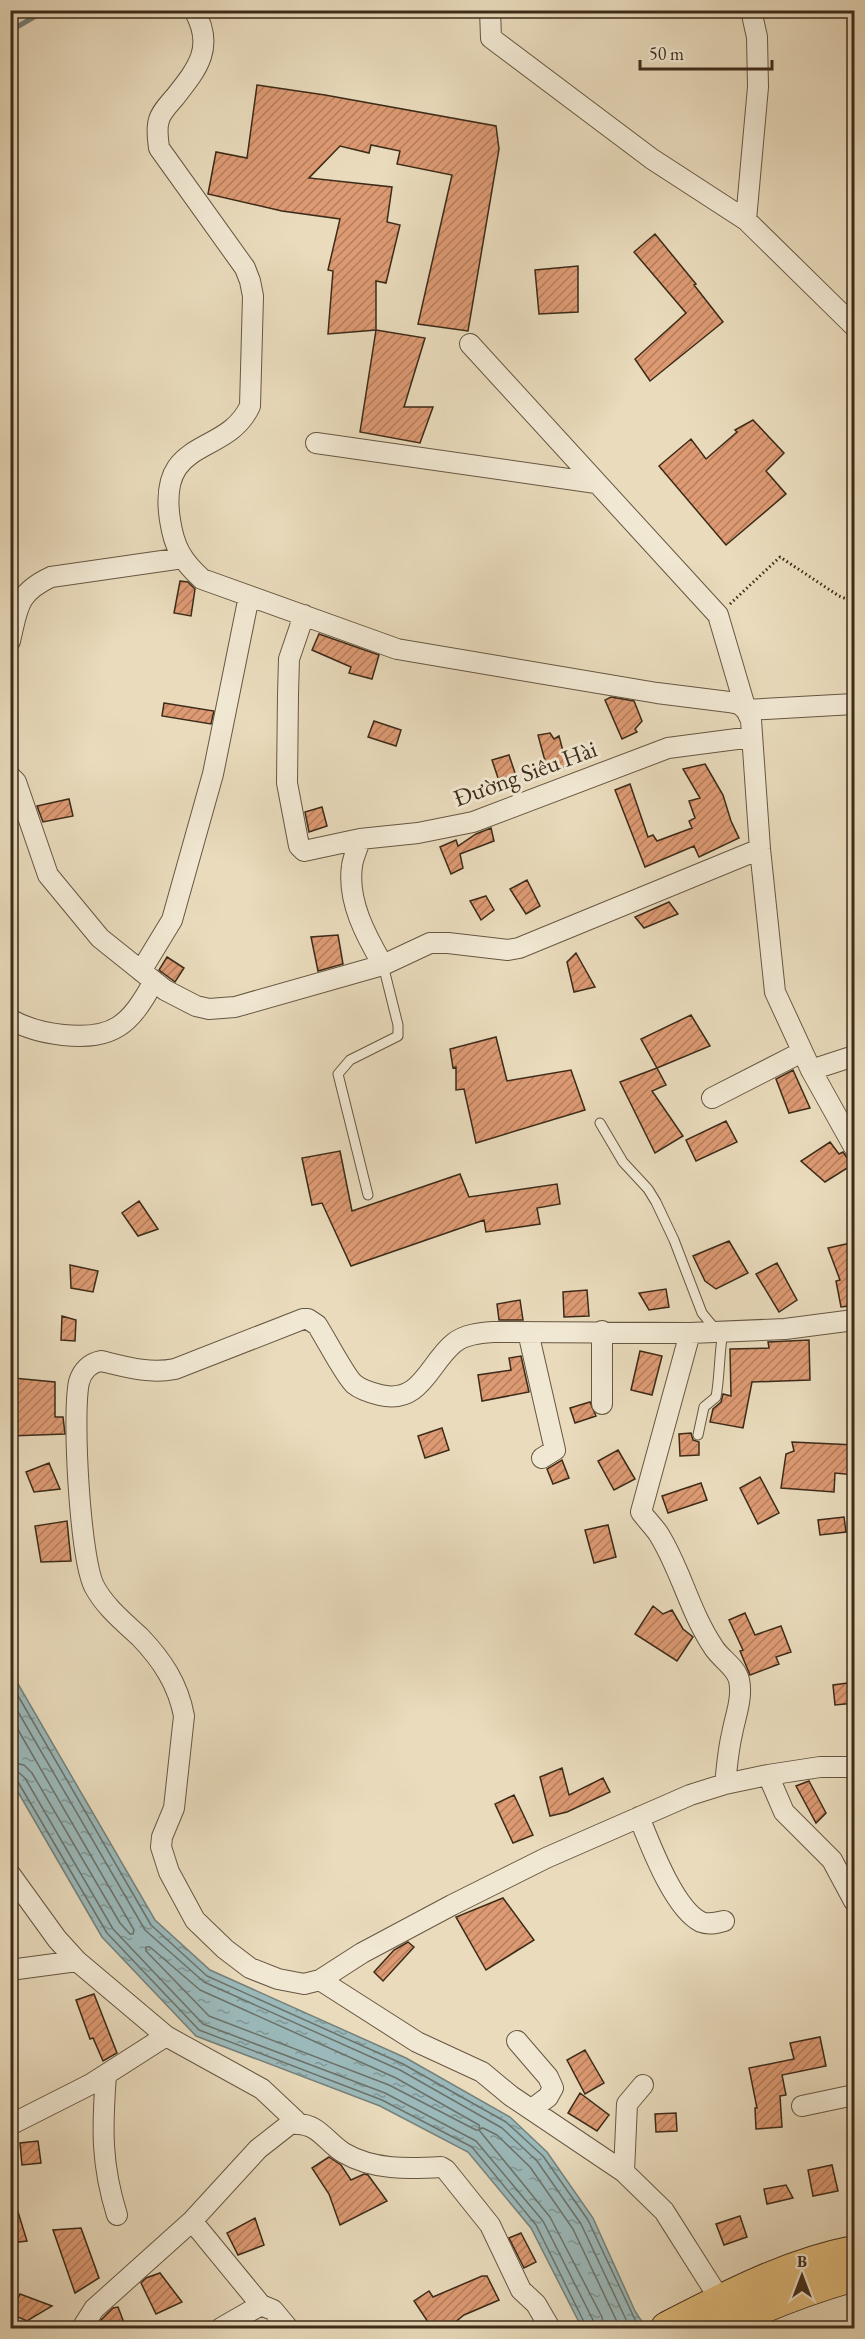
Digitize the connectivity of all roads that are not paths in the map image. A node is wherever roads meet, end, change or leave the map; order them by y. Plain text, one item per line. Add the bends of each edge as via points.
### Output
1 (194, 10) edge
2 (490, 10) edge
3 (751, 10) edge
4 (746, 220) junction
5 (855, 326) edge
6 (470, 344) dead end
7 (316, 443) dead end
8 (596, 483) junction
9 (183, 558) junction
10 (249, 596) junction
11 (304, 615) junction
12 (10, 641) edge
13 (855, 704) edge
14 (746, 710) junction
15 (752, 737) junction
16 (10, 776) edge
17 (360, 839) junction
18 (760, 849) junction
19 (383, 965) junction
20 (147, 976) junction
21 (10, 1019) edge
22 (855, 1056) edge
23 (807, 1061) junction
24 (712, 1098) dead end
25 (600, 1124) dead end
26 (855, 1147) edge
27 (368, 1195) dead end
28 (855, 1320) edge
29 (602, 1331) junction
30 (528, 1332) junction
31 (720, 1332) junction
32 (690, 1334) junction
33 (602, 1404) dead end
34 (698, 1434) dead end
35 (542, 1458) dead end
36 (855, 1767) edge
37 (768, 1775) junction
38 (725, 1784) junction
39 (639, 1817) junction
40 (10, 1874) edge
41 (855, 1901) edge
42 (724, 1921) dead end
43 (77, 1961) junction
44 (10, 1970) edge
45 (320, 1980) junction
46 (166, 2036) junction
47 (517, 2042) dead end
48 (106, 2075) junction
49 (643, 2085) dead end
50 (855, 2095) edge
51 (802, 2106) dead end
52 (532, 2109) junction
53 (296, 2120) junction
54 (10, 2125) edge
55 (624, 2172) junction
56 (117, 2215) dead end
57 (192, 2221) junction
58 (855, 2252) edge
59 (855, 2275) edge
60 (261, 2305) junction
61 (727, 2320) edge
62 (672, 2326) edge
63 (82, 2328) edge
64 (221, 2328) edge
65 (288, 2328) edge
66 (550, 2328) edge

1 - 9 street via 205,38 203,54 194,73 159,119 159,148 245,268 253,296 250,406 232,429 179,464 168,489 171,530
2 - 4 street via 491,38 652,159
3 - 4 street via 757,37 758,87
4 - 5 street
6 - 8 street
7 - 8 street
8 - 14 street via 718,615
9 - 10 street via 202,579
9 - 12 street via 51,577 34,585 23,597
10 - 11 street
10 - 20 street via 213,774 172,921
11 - 14 street via 397,649 729,702
11 - 17 street, Đường Siêu Hài via 289,659 287,783 298,846 304,851
13 - 14 street
14 - 15 street
15 - 17 street, Đường Siêu Hài via 668,748 472,822
15 - 18 street
16 - 20 street via 16,782 48,875 100,938
17 - 19 street via 352,867 356,906 364,932
18 - 19 street via 519,948 508,951 430,944
18 - 23 street via 775,992
19 - 20 street via 224,1009 196,1006
19 - 27 lane via 398,1036 350,1060 338,1074
20 - 21 street via 143,1001 127,1020 108,1033 48,1033
22 - 23 street
23 - 24 street
23 - 26 street
25 - 31 lane via 623,1162 656,1202 702,1313
28 - 31 street
29 - 30 street
29 - 32 street
29 - 33 street
30 - 35 street via 555,1450
30 - 45 street via 472,1334 454,1342 423,1382 397,1396 373,1394 354,1384 317,1325 303,1319 175,1369 142,1370 101,1361 89,1367 80,1381 76,1422 84,1532 93,1583 167,1670 184,1716 174,1808 161,1847 169,1872 195,1920 250,1968 293,1983
31 - 32 street
31 - 34 lane via 716,1397 704,1407
32 - 38 street via 641,1512 667,1550 707,1638 739,1680 740,1697
36 - 37 street via 820,1767
37 - 38 street
37 - 41 street via 784,1812 832,1860
38 - 39 street
39 - 42 street via 664,1876 689,1911 710,1924
39 - 45 street via 452,1905
40 - 43 street
43 - 44 street
43 - 46 street
45 - 52 street via 417,2042 482,2072
46 - 48 street
46 - 53 street via 262,2089
47 - 52 street via 553,2088
48 - 54 street
48 - 56 street via 105,2165
49 - 55 street via 627,2104
50 - 51 street
52 - 55 street
53 - 57 street via 258,2149
53 - 66 street via 358,2159 394,2168 446,2170 490,2225 520,2290 536,2304
55 - 61 street via 664,2211
57 - 60 street
57 - 63 street via 94,2309
58 - 61 highway via 798,2267
59 - 61 highway via 806,2288
60 - 64 street
60 - 65 street via 273,2310
61 - 62 highway

